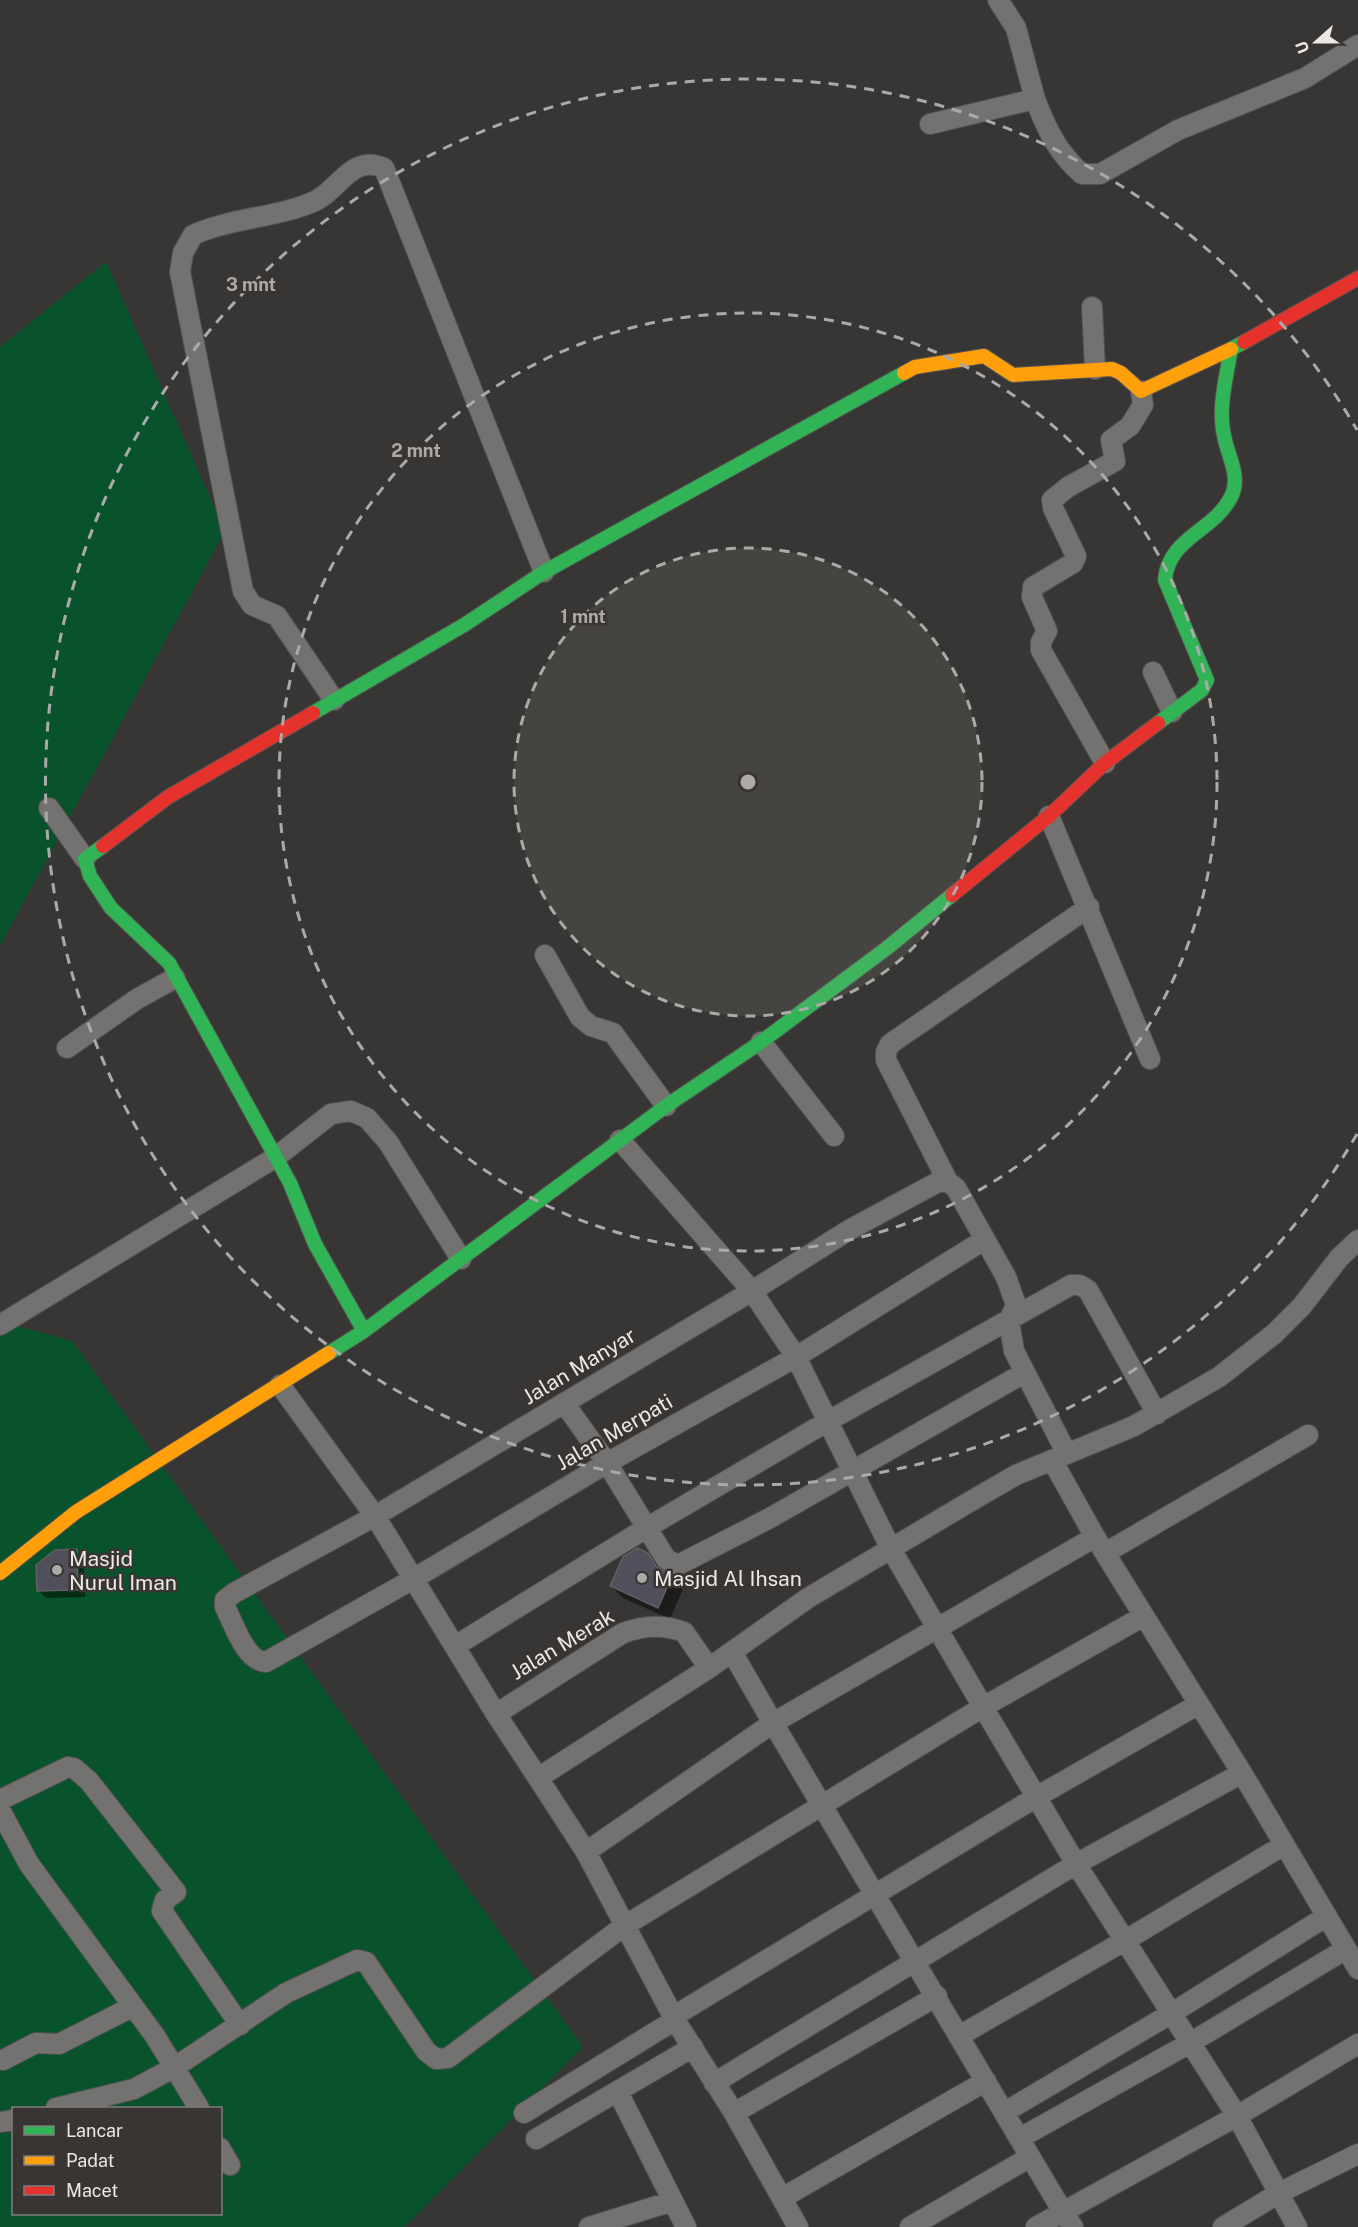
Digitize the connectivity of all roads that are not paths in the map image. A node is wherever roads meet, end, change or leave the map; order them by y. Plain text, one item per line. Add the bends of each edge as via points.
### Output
1 (998, 0) edge
2 (1358, 45) edge
3 (1035, 99) junction
4 (930, 124) dead end
5 (1358, 278) edge
6 (1092, 307) dead end
7 (1231, 349) junction
8 (1095, 369) junction
9 (1141, 391) junction
10 (544, 572) junction
11 (1153, 672) dead end
12 (334, 699) junction
13 (1172, 712) junction
14 (1105, 763) junction
15 (49, 808) dead end
16 (1049, 816) junction
17 (85, 859) junction
18 (1089, 907) junction
19 (545, 955) dead end
20 (175, 978) junction
21 (761, 1042) junction
22 (67, 1048) dead end
23 (1150, 1059) dead end
24 (666, 1106) junction
25 (834, 1136) dead end
26 (621, 1140) junction
27 (276, 1157) junction
28 (948, 1182) junction
29 (984, 1240) junction
30 (1358, 1240) edge
31 (461, 1259) junction
32 (752, 1291) junction
33 (1009, 1321) junction
34 (0, 1325) edge
35 (364, 1331) junction
36 (796, 1357) junction
37 (1024, 1373) junction
38 (280, 1385) junction
39 (564, 1403) junction
40 (1157, 1414) junction
41 (830, 1420) junction
42 (1308, 1435) dead end
43 (1060, 1457) junction
44 (607, 1463) junction
45 (854, 1470) junction
46 (375, 1516) junction
47 (648, 1527) junction
48 (1100, 1545) junction
49 (891, 1549) junction
50 (0, 1573) edge
51 (415, 1578) junction
52 (1144, 1616) junction
53 (935, 1628) junction
54 (455, 1646) junction
55 (732, 1652) junction
56 (266, 1662) joint
57 (709, 1668) junction
58 (1199, 1704) junction
59 (982, 1707) junction
60 (496, 1714) junction
61 (773, 1723) junction
62 (1242, 1773) junction
63 (538, 1778) junction
64 (1038, 1796) junction
65 (0, 1800) edge
66 (820, 1806) junction
67 (0, 1810) edge
68 (1284, 1845) junction
69 (586, 1852) junction
70 (1077, 1864) junction
71 (877, 1896) junction
72 (1327, 1916) junction
73 (624, 1926) junction
74 (1126, 1940) junction
75 (1346, 1949) junction
76 (916, 1962) junction
77 (1358, 1969) edge
78 (937, 1996) junction
79 (132, 2007) junction
80 (1172, 2013) junction
81 (674, 2018) junction
82 (240, 2025) junction
83 (959, 2036) junction
84 (1190, 2043) junction
85 (1358, 2044) edge
86 (693, 2047) junction
87 (3, 2060) dead end
88 (175, 2067) junction
89 (986, 2081) junction
90 (714, 2083) junction
91 (618, 2092) junction
92 (64, 2107) edge
93 (198, 2107) edge
94 (1005, 2112) junction
95 (524, 2113) dead end
96 (734, 2113) junction
97 (1237, 2116) junction
98 (1020, 2138) junction
99 (536, 2139) dead end
100 (1358, 2154) edge
101 (1030, 2157) junction
102 (1279, 2193) junction
103 (782, 2198) junction
104 (673, 2200) junction
105 (1068, 2219) edge
106 (589, 2227) edge
107 (686, 2227) edge
108 (798, 2227) edge
109 (910, 2227) edge
110 (1036, 2227) edge
111 (1223, 2227) edge
112 (1297, 2227) edge

1 - 3 street via 1016,28
2 - 3 street via 1305,78 1178,130 1100,174 1082,174 1066,160 1049,135
3 - 4 street
5 - 7 street
6 - 8 street
7 - 9 street
7 - 13 street via 1222,419 1236,483 1232,496 1207,526 1175,549 1164,571 1207,680 1202,690
8 - 9 street via 1117,369
8 - 10 street via 1013,375 984,357 915,367
9 - 14 street via 1143,405 1130,426 1111,440 1115,461 1052,500 1076,556 1073,563 1033,587 1032,597 1047,631 1041,650
10 - 12 street via 464,625
10 - 12 street via 384,168 371,165 353,169 316,200 193,235 183,253 180,272 243,591 252,605 277,616
11 - 13 street
12 - 17 street via 168,797
13 - 14 street
14 - 16 street
15 - 17 street
16 - 18 street
16 - 21 street via 888,948
17 - 20 street via 90,876 111,908 158,950
18 - 23 street
18 - 28 street via 890,1044 886,1060
19 - 24 street via 580,1017 591,1026 613,1032
20 - 22 street via 137,999
20 - 27 street
21 - 24 street
21 - 25 street
24 - 26 street
26 - 31 street
26 - 32 street
27 - 31 street via 331,1114 351,1112 367,1118 388,1142
27 - 34 street
27 - 35 street via 315,1244
28 - 29 street via 956,1188
28 - 32 street, Jalan Manyar via 938,1182 849,1230
29 - 33 street via 1006,1277 1016,1305
29 - 36 street, Jalan Merpati
30 - 40 street via 1274,1334 1219,1377
31 - 35 street
32 - 36 street
32 - 39 street, Jalan Manyar
33 - 37 street via 1014,1352
33 - 40 street via 1071,1285 1088,1290
33 - 41 street
35 - 38 street
36 - 41 street
36 - 44 street, Jalan Merpati
37 - 43 street
37 - 45 street
38 - 46 street
38 - 50 street via 76,1512
39 - 44 street
39 - 46 street, Jalan Manyar
40 - 43 street
41 - 45 street
41 - 47 street
42 - 48 street
43 - 48 street
43 - 49 street via 1016,1475
44 - 47 street
44 - 51 street, Jalan Merpati
45 - 47 street via 683,1564 666,1559
45 - 49 street
46 - 51 street
46 - 56 street, Jalan Manyar via 225,1600 251,1656
47 - 54 street
48 - 52 street
48 - 53 street
49 - 53 street
49 - 55 street via 808,1598
51 - 54 street
51 - 56 street, Jalan Merpati
52 - 58 street
52 - 59 street
53 - 59 street
53 - 61 street
54 - 60 street
55 - 57 street
55 - 61 street
57 - 60 street, Jalan Merak via 684,1632 654,1625 636,1628
57 - 63 street
58 - 62 street
58 - 64 street
59 - 64 street
59 - 66 street
60 - 63 street
61 - 66 street
61 - 69 street
62 - 68 street
62 - 70 street
63 - 69 street
64 - 70 street
64 - 71 street
65 - 82 street via 68,1767 89,1781 158,1872 174,1887 176,1892 165,1900 162,1911
66 - 71 street
66 - 73 street
67 - 79 street via 29,1864
68 - 72 street
68 - 74 street
69 - 73 street
70 - 74 street
70 - 76 street
71 - 76 street
71 - 81 street
72 - 75 street
72 - 80 street
73 - 81 street
73 - 82 street via 448,2058 436,2059 426,2051 366,1962 357,1960 286,1994
74 - 80 street
74 - 83 street
75 - 77 street
75 - 84 street
76 - 78 street
76 - 90 street
78 - 83 street
78 - 96 street
79 - 87 street via 59,2044 36,2043
79 - 88 street
80 - 84 street
80 - 94 street
81 - 86 street
81 - 95 street
82 - 88 street
83 - 89 street
84 - 97 street
84 - 98 street
85 - 97 street
86 - 90 street
86 - 91 street
88 - 92 street via 134,2089
88 - 93 street
89 - 94 street
89 - 103 street
90 - 96 street
91 - 99 street
91 - 104 street
94 - 98 street
96 - 103 street
97 - 102 street
97 - 105 street
98 - 101 street
100 - 102 street
101 - 105 street
101 - 109 street
102 - 111 street
102 - 112 street
103 - 108 street
104 - 106 street
104 - 107 street
105 - 110 street

